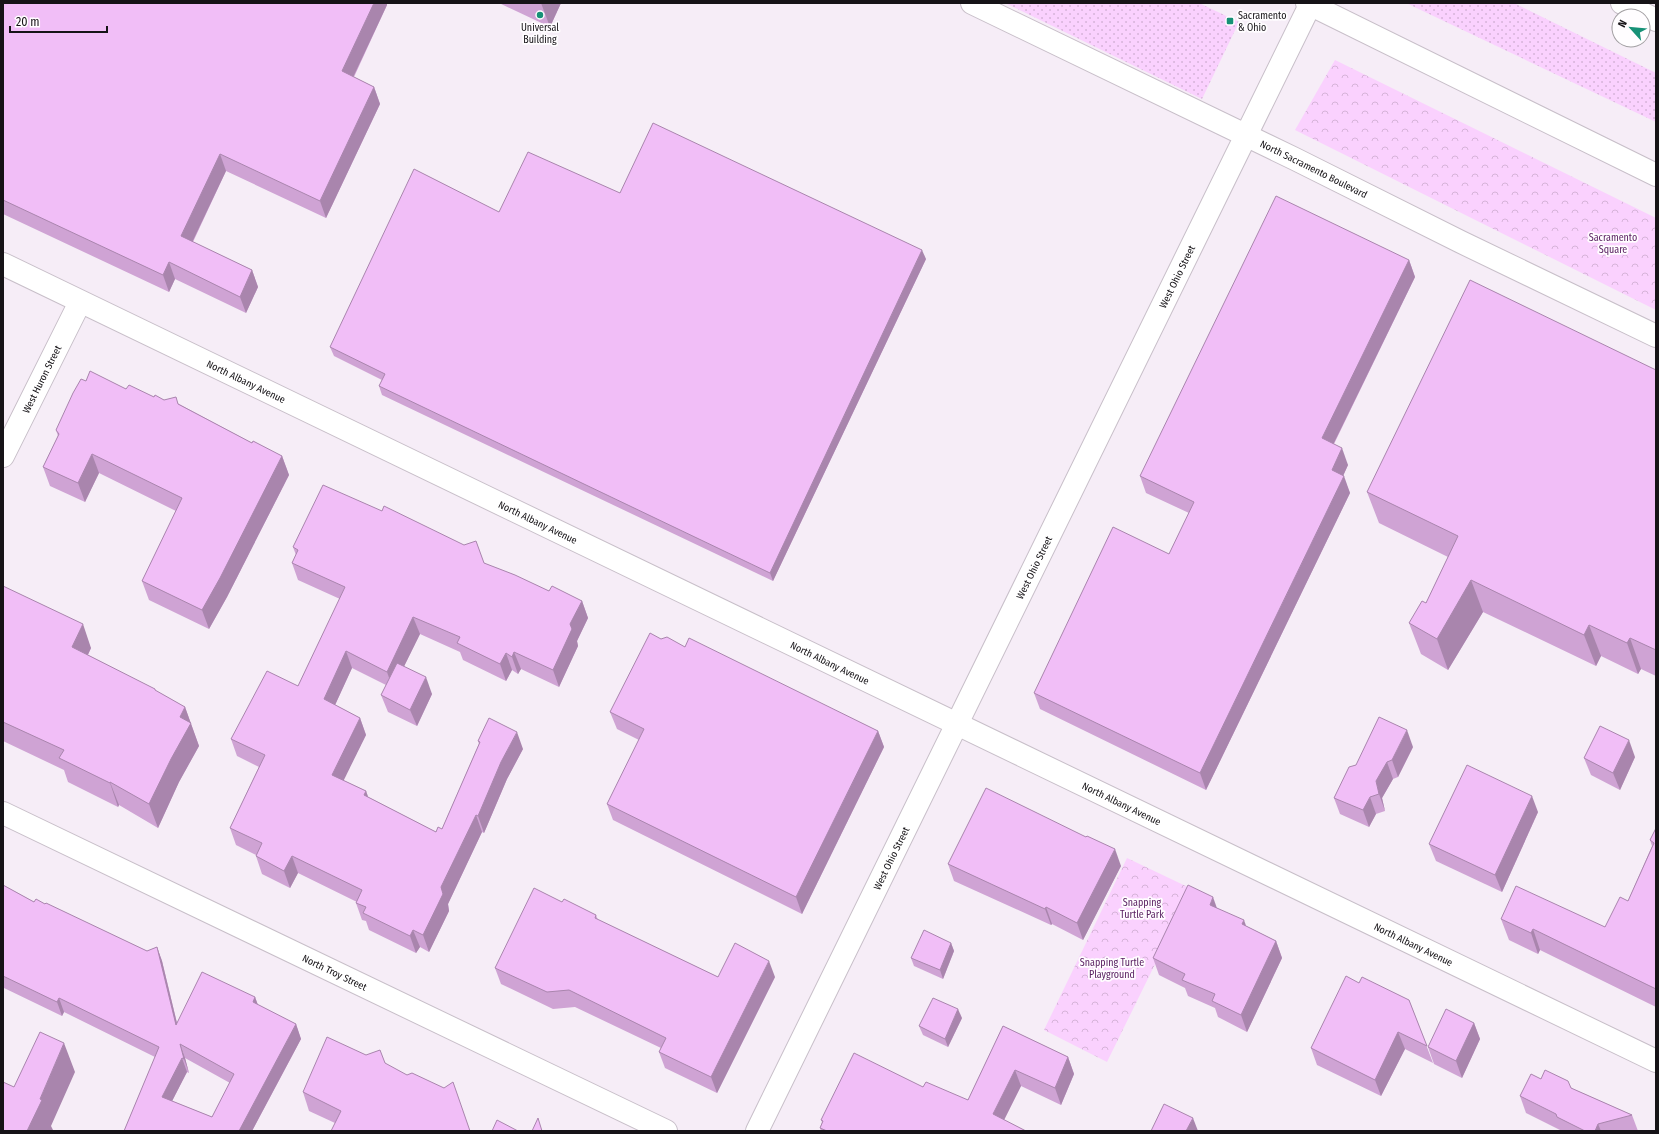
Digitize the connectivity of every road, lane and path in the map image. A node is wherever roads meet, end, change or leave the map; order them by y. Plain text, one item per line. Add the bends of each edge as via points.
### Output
1 (972, 3) edge
2 (1622, 3) edge
3 (1309, 4) edge
4 (1656, 20) edge
5 (1246, 135) junction
6 (1656, 175) edge
7 (3, 264) edge
8 (80, 302) junction
9 (1656, 336) edge
10 (3, 456) edge
11 (957, 724) junction
12 (3, 813) edge
13 (1656, 1061) edge
14 (666, 1131) edge
15 (757, 1131) edge

1 - 5 street, North Sacramento Boulevard
2 - 4 street
3 - 5 street, West Ohio Street
3 - 6 street
5 - 9 street, North Sacramento Boulevard
5 - 11 street, West Ohio Street
7 - 8 street, North Albany Avenue
8 - 10 street, West Huron Street
8 - 11 street, North Albany Avenue
11 - 13 street, North Albany Avenue
11 - 15 street, West Ohio Street
12 - 14 street, North Troy Street

